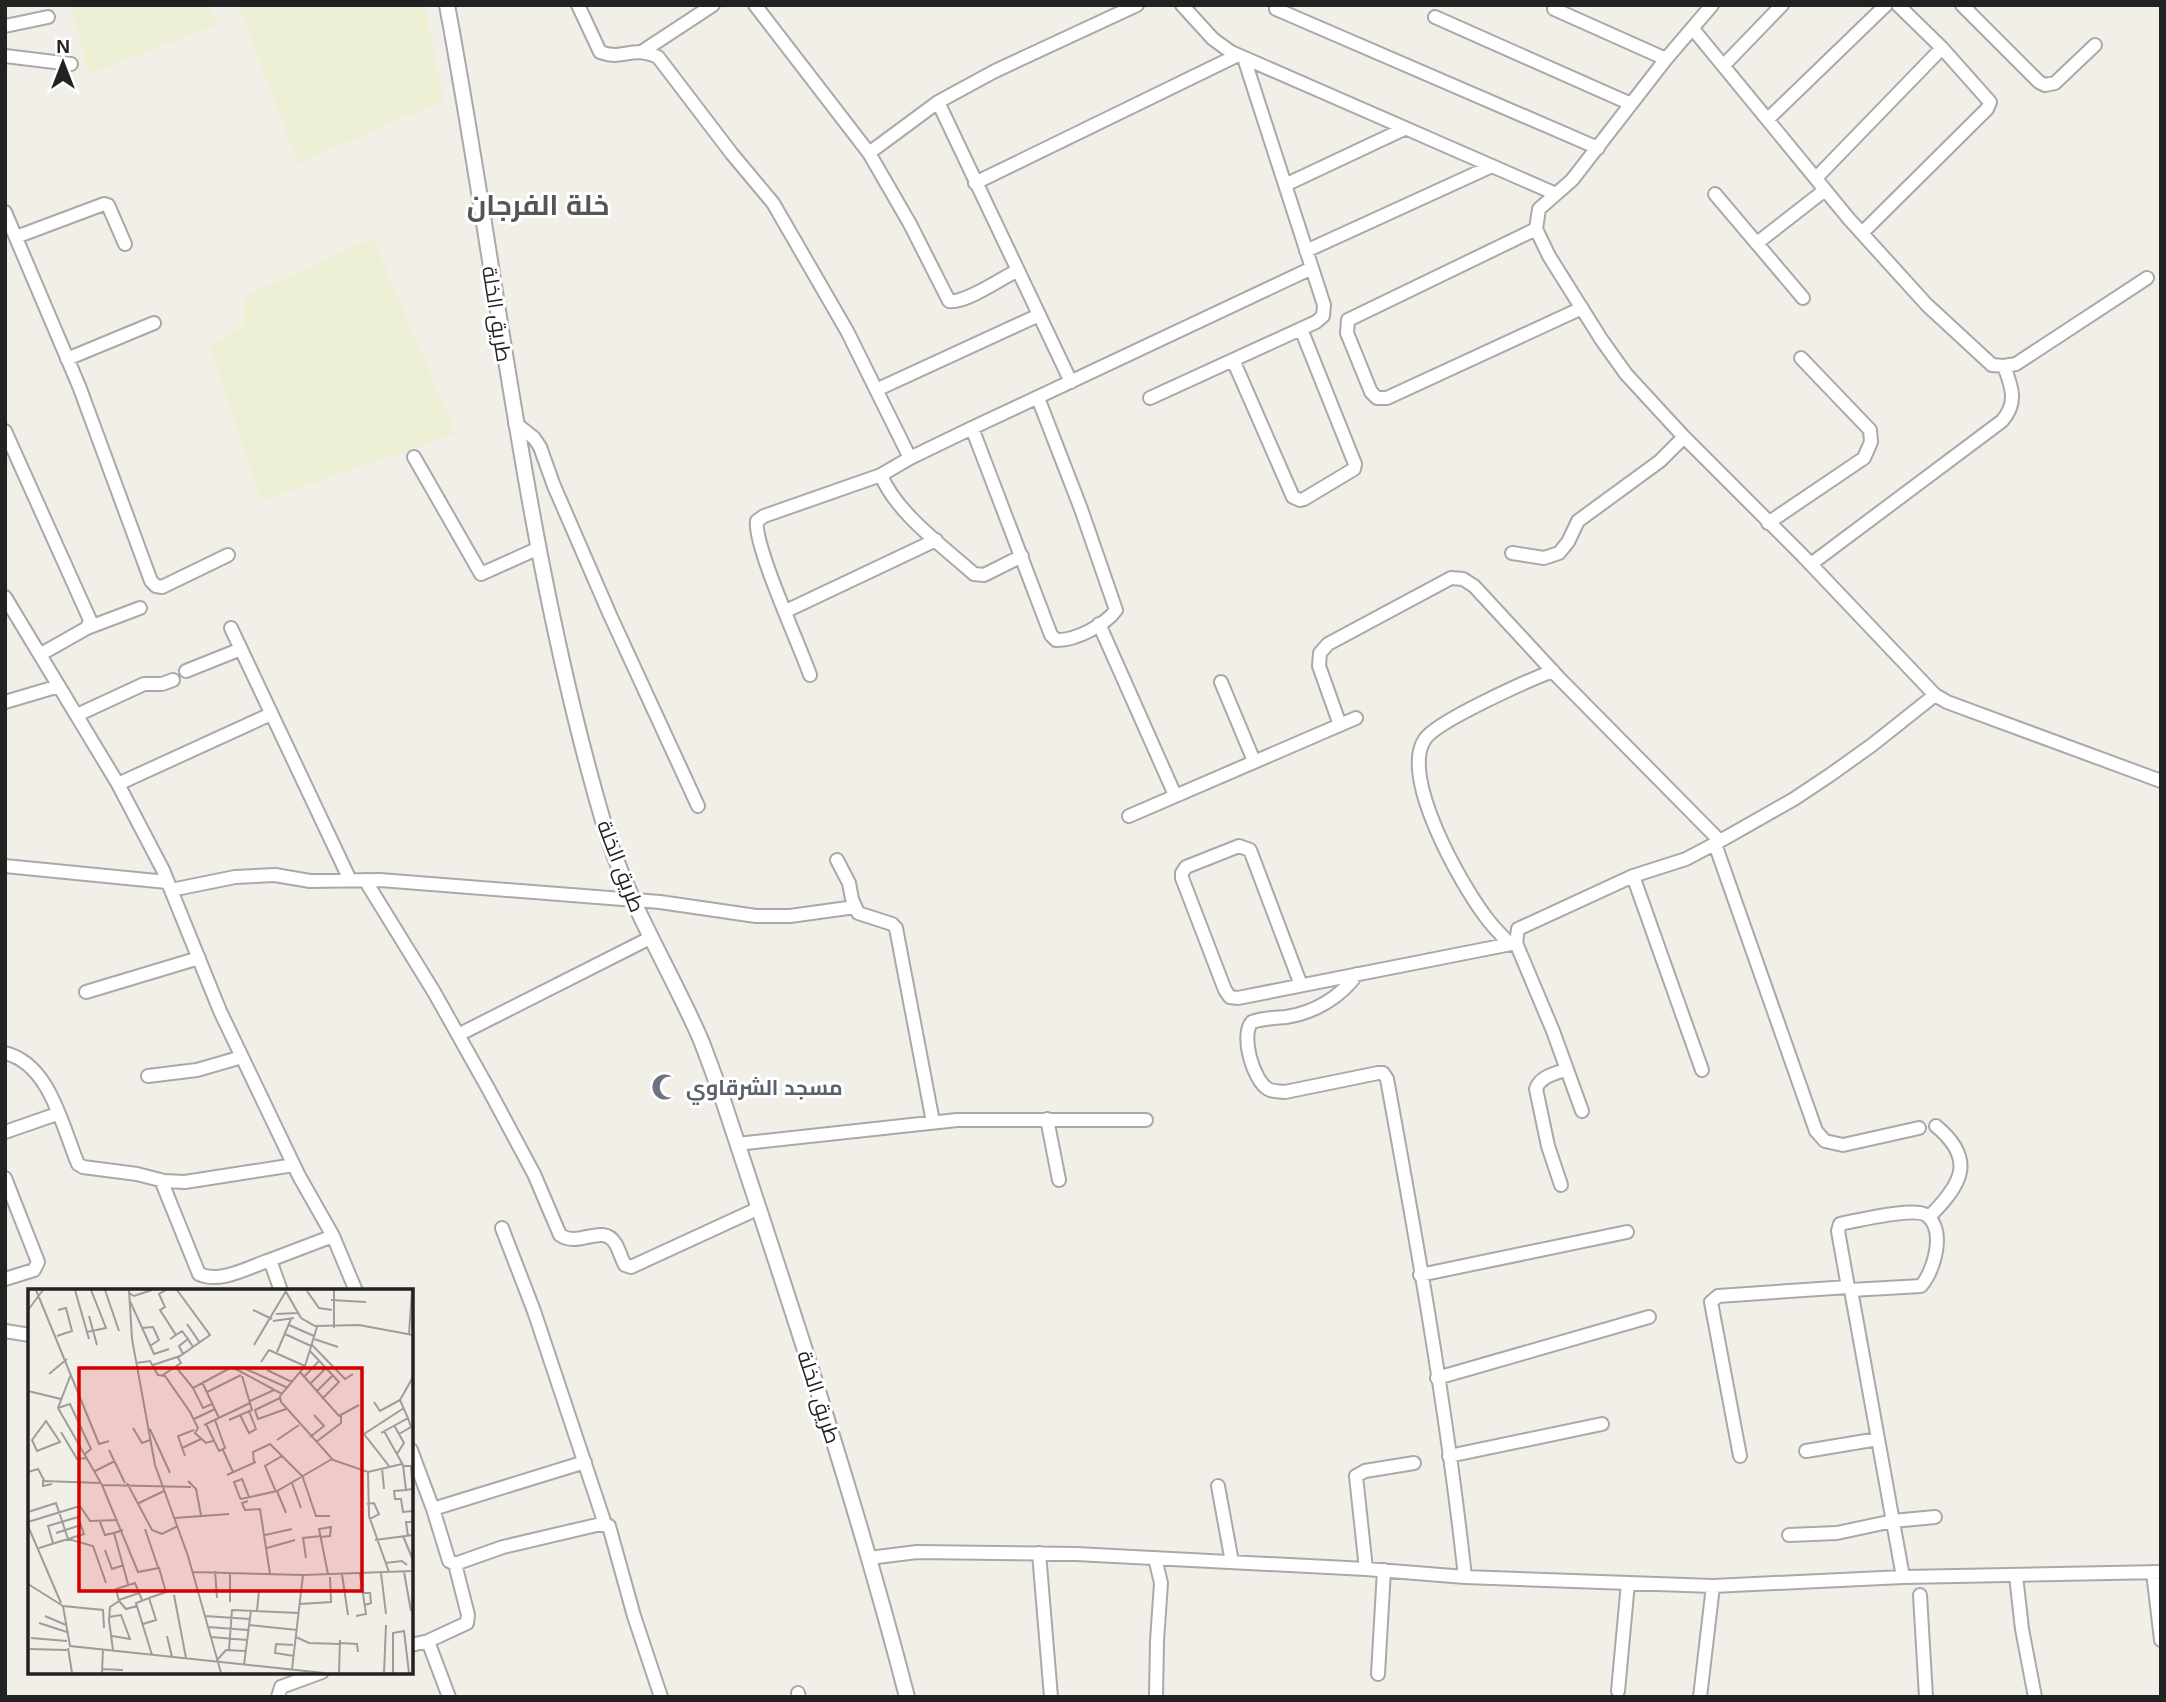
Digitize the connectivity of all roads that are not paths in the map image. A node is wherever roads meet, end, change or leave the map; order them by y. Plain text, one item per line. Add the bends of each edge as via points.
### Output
1 (447, 5) edge
2 (579, 5) edge
3 (713, 5) edge
4 (755, 5) edge
5 (1137, 5) edge
6 (1182, 5) edge
7 (1712, 5) edge
8 (1782, 5) edge
9 (1886, 5) edge
10 (1898, 5) edge
11 (1962, 5) edge
12 (1276, 9) dead end
13 (1554, 9) dead end
14 (48, 17) dead end
15 (1435, 17) dead end
16 (5, 26) edge
17 (1693, 29) junction
18 (2095, 45) dead end
19 (1942, 48) junction
20 (643, 51) junction
21 (5, 56) edge
22 (1241, 56) junction
23 (1666, 60) junction
24 (71, 64) dead end
25 (1724, 65) junction
26 (938, 102) junction
27 (1631, 104) junction
28 (1768, 120) junction
29 (1404, 129) junction
30 (1598, 148) junction
31 (869, 153) junction
32 (1492, 166) junction
33 (1816, 178) junction
34 (975, 183) junction
35 (1285, 185) junction
36 (1825, 190) junction
37 (1556, 194) junction
38 (1716, 194) dead end
39 (5, 212) edge
40 (1536, 229) junction
41 (1862, 233) junction
42 (16, 237) junction
43 (1757, 243) junction
44 (125, 244) dead end
45 (1306, 251) junction
46 (1312, 268) junction
47 (1016, 271) junction
48 (2147, 278) dead end
49 (1803, 298) dead end
50 (1582, 308) junction
51 (1038, 315) junction
52 (154, 323) dead end
53 (1301, 329) junction
54 (1801, 358) dead end
55 (67, 359) junction
56 (1233, 360) junction
57 (2004, 366) junction
58 (1071, 382) junction
59 (876, 390) junction
60 (1038, 398) junction
61 (1150, 398) dead end
62 (515, 423) junction
63 (972, 428) junction
64 (5, 431) edge
65 (1684, 437) junction
66 (414, 457) dead end
67 (910, 458) junction
68 (881, 475) junction
69 (1768, 523) junction
70 (936, 540) junction
71 (539, 548) junction
72 (1512, 553) dead end
73 (228, 555) dead end
74 (1022, 556) junction
75 (1811, 564) junction
76 (5, 597) edge
77 (140, 608) dead end
78 (786, 611) junction
79 (1099, 624) junction
80 (87, 628) junction
81 (231, 628) dead end
82 (240, 649) junction
83 (41, 654) junction
84 (186, 671) dead end
85 (1553, 671) junction
86 (810, 675) dead end
87 (173, 680) dead end
88 (1221, 682) dead end
89 (59, 686) junction
90 (1935, 695) junction
91 (5, 702) edge
92 (271, 714) junction
93 (77, 715) junction
94 (1356, 718) dead end
95 (1340, 725) junction
96 (1254, 761) junction
97 (2161, 781) edge
98 (118, 784) junction
99 (1175, 795) junction
100 (698, 806) dead end
101 (1129, 816) dead end
102 (1717, 842) junction
103 (836, 860) dead end
104 (5, 866) edge
105 (1633, 876) junction
106 (350, 880) junction
107 (365, 880) junction
108 (169, 886) junction
109 (633, 900) junction
110 (855, 907) junction
111 (650, 938) junction
112 (1513, 944) junction
113 (199, 958) junction
114 (1357, 974) junction
115 (1301, 985) junction
116 (86, 992) dead end
117 (458, 1035) junction
118 (5, 1053) edge
119 (242, 1057) junction
120 (1567, 1069) junction
121 (1702, 1070) dead end
122 (148, 1076) dead end
123 (1581, 1111) dead end
124 (57, 1114) junction
125 (1047, 1119) junction
126 (1146, 1119) dead end
127 (933, 1122) junction
128 (1936, 1126) dead end
129 (1919, 1128) dead end
130 (5, 1132) edge
131 (737, 1144) junction
132 (294, 1165) junction
133 (5, 1178) edge
134 (161, 1180) junction
135 (1059, 1180) dead end
136 (1561, 1185) dead end
137 (9, 1201) edge
138 (757, 1209) junction
139 (1929, 1217) junction
140 (502, 1228) dead end
141 (1627, 1232) dead end
142 (333, 1236) junction
143 (270, 1260) junction
144 (1420, 1275) junction
145 (5, 1279) edge
146 (1849, 1288) junction
147 (280, 1289) edge
148 (355, 1289) edge
149 (1649, 1317) dead end
150 (5, 1332) edge
151 (28, 1335) edge
152 (1437, 1378) junction
153 (1602, 1424) dead end
154 (1878, 1439) junction
155 (1806, 1451) dead end
156 (413, 1455) edge
157 (1449, 1456) junction
158 (1740, 1456) dead end
159 (585, 1462) junction
160 (1414, 1463) dead end
161 (1218, 1486) dead end
162 (433, 1509) junction
163 (1935, 1517) dead end
164 (1893, 1521) junction
165 (605, 1524) junction
166 (1789, 1535) dead end
167 (1039, 1553) junction
168 (869, 1558) junction
169 (1155, 1558) junction
170 (1232, 1562) junction
171 (455, 1564) junction
172 (1366, 1569) junction
173 (1384, 1570) junction
174 (2157, 1572) edge
175 (2016, 1576) junction
176 (1465, 1577) junction
177 (1903, 1577) junction
178 (1628, 1583) junction
179 (1713, 1586) junction
180 (1920, 1595) dead end
181 (2161, 1640) edge
182 (426, 1643) junction
183 (413, 1645) edge
184 (317, 1674) edge
185 (1378, 1674) dead end
186 (1618, 1691) dead end
187 (278, 1697) edge
188 (449, 1697) edge
189 (661, 1697) edge
190 (907, 1697) edge
191 (1051, 1697) edge
192 (1156, 1697) edge
193 (1700, 1697) edge
194 (1926, 1697) edge
195 (2035, 1697) edge

1 - 62 street, طريق الخلة
2 - 20 street via 600,52 612,57
3 - 20 street
4 - 31 street
5 - 26 street
6 - 22 street via 1213,39
7 - 17 street
8 - 25 street
9 - 28 street
10 - 19 street
11 - 18 street via 2046,85 2055,83
12 - 30 street
13 - 23 street
14 - 16 street
15 - 27 street
17 - 23 street
17 - 25 street
19 - 33 street
19 - 41 street via 1989,98 1989,106
20 - 59 street via 658,57 773,202
21 - 24 street
22 - 29 street
22 - 34 street
22 - 35 street
23 - 27 street
25 - 28 street
26 - 31 street
26 - 34 street
27 - 30 street
28 - 33 street
29 - 32 street
29 - 35 street
30 - 37 street
31 - 47 street via 949,301
32 - 37 street
32 - 45 street
33 - 36 street
34 - 47 street
35 - 45 street
36 - 41 street
36 - 43 street
37 - 40 street via 1539,209
38 - 43 street
39 - 42 street
40 - 50 street
40 - 50 street via 1349,320 1347,333 1371,392 1377,398 1387,398
41 - 57 street via 1950,329 1992,365
42 - 44 street via 104,204 113,213
42 - 55 street
43 - 49 street
45 - 46 street
46 - 53 street via 1324,311 1321,318
46 - 58 street
47 - 51 street
48 - 57 street via 2016,364
50 - 65 street via 1626,374
51 - 58 street
51 - 59 street
52 - 55 street
53 - 56 street
53 - 56 street via 1355,464 1354,469 1304,499 1293,497
54 - 69 street via 1870,430 1871,442 1864,458
55 - 73 street via 151,581 162,587
56 - 61 street
57 - 75 street via 2013,399 2002,421
58 - 60 street
59 - 67 street
60 - 63 street
60 - 79 street via 1116,608
62 - 71 street, طريق الخلة
62 - 100 street via 540,447 610,615
63 - 67 street
63 - 74 street
64 - 80 street via 90,620
65 - 69 street
65 - 72 street via 1660,461 1578,521 1559,553 1544,558
66 - 71 street via 481,574
67 - 68 street
68 - 70 street via 906,511
68 - 78 street via 757,521
69 - 75 street
70 - 74 street via 974,574 984,575
70 - 78 street
71 - 109 street, طريق الخلة via 580,738 604,825
74 - 79 street via 1053,639 1068,640
75 - 90 street
76 - 83 street
77 - 80 street
78 - 86 street
79 - 99 street
80 - 83 street
81 - 82 street
82 - 84 street
82 - 92 street
83 - 89 street
85 - 95 street via 1474,586 1451,578 1328,644 1320,653 1318,666
85 - 102 street
85 - 112 street via 1429,734 1420,751 1420,783 1451,859 1485,918
87 - 93 street via 144,684
88 - 96 street
89 - 91 street
89 - 93 street
90 - 97 street
90 - 102 street via 1830,775
92 - 98 street
92 - 106 street
93 - 98 street
94 - 95 street
95 - 96 street
96 - 99 street
98 - 108 street
99 - 101 street
102 - 105 street via 1686,859
102 - 129 street via 1815,1131 1825,1141 1843,1145
103 - 110 street
104 - 108 street
105 - 112 street via 1522,926
105 - 121 street
106 - 107 street
106 - 108 street via 254,875
107 - 109 street
107 - 117 street
108 - 113 street
109 - 110 street via 756,916
109 - 111 street, طريق الخلة
110 - 127 street via 863,916 896,928
111 - 117 street
111 - 131 street, طريق الخلة via 700,1038
112 - 114 street
112 - 120 street
113 - 116 street
113 - 119 street
114 - 115 street
114 - 144 street via 1346,990 1318,1006 1252,1022 1247,1031 1248,1047 1263,1084 1274,1091 1378,1073 1385,1076
115 - 115 street via 1250,850 1239,846 1186,867 1182,878 1230,997
117 - 138 street via 564,1238 608,1236 625,1265 631,1267
118 - 124 street via 35,1071 46,1084
119 - 122 street via 197,1070
119 - 132 street
120 - 123 street
120 - 136 street via 1545,1078 1536,1089
124 - 130 street
124 - 134 street via 78,1164
125 - 126 street
125 - 127 street
125 - 135 street
127 - 131 street
128 - 139 street via 1956,1146 1961,1168 1955,1188
131 - 138 street, طريق الخلة
132 - 134 street via 185,1182
132 - 142 street
133 - 137 street
134 - 143 street via 199,1274 216,1278
137 - 145 street via 38,1266
138 - 168 street, طريق الخلة
139 - 146 street via 1937,1237 1936,1251 1921,1286
139 - 146 street via 1916,1212 1840,1224
140 - 159 street
141 - 144 street
142 - 143 street
142 - 148 street
143 - 147 street
144 - 152 street
146 - 154 street
146 - 158 street via 1718,1296 1711,1301
149 - 152 street
150 - 151 street
152 - 157 street
153 - 157 street
154 - 155 street
154 - 164 street
156 - 162 street
157 - 176 street
159 - 162 street
159 - 165 street
160 - 172 street via 1356,1476
161 - 170 street
162 - 171 street via 449,1560
163 - 164 street
164 - 166 street via 1837,1533
164 - 177 street
165 - 171 street via 503,1547
165 - 189 street via 611,1529
167 - 168 street via 917,1552
167 - 169 street
167 - 191 street
168 - 190 street, طريق الخلة
169 - 170 street
169 - 192 street via 1161,1583
170 - 172 street
171 - 182 street via 467,1623
172 - 173 street
173 - 176 street
173 - 185 street
174 - 175 street
174 - 181 street
175 - 177 street
175 - 195 street
176 - 178 street
177 - 179 street
178 - 179 street
178 - 186 street
179 - 193 street
180 - 194 street
182 - 183 street
182 - 188 street via 432,1647
184 - 187 street via 281,1687

